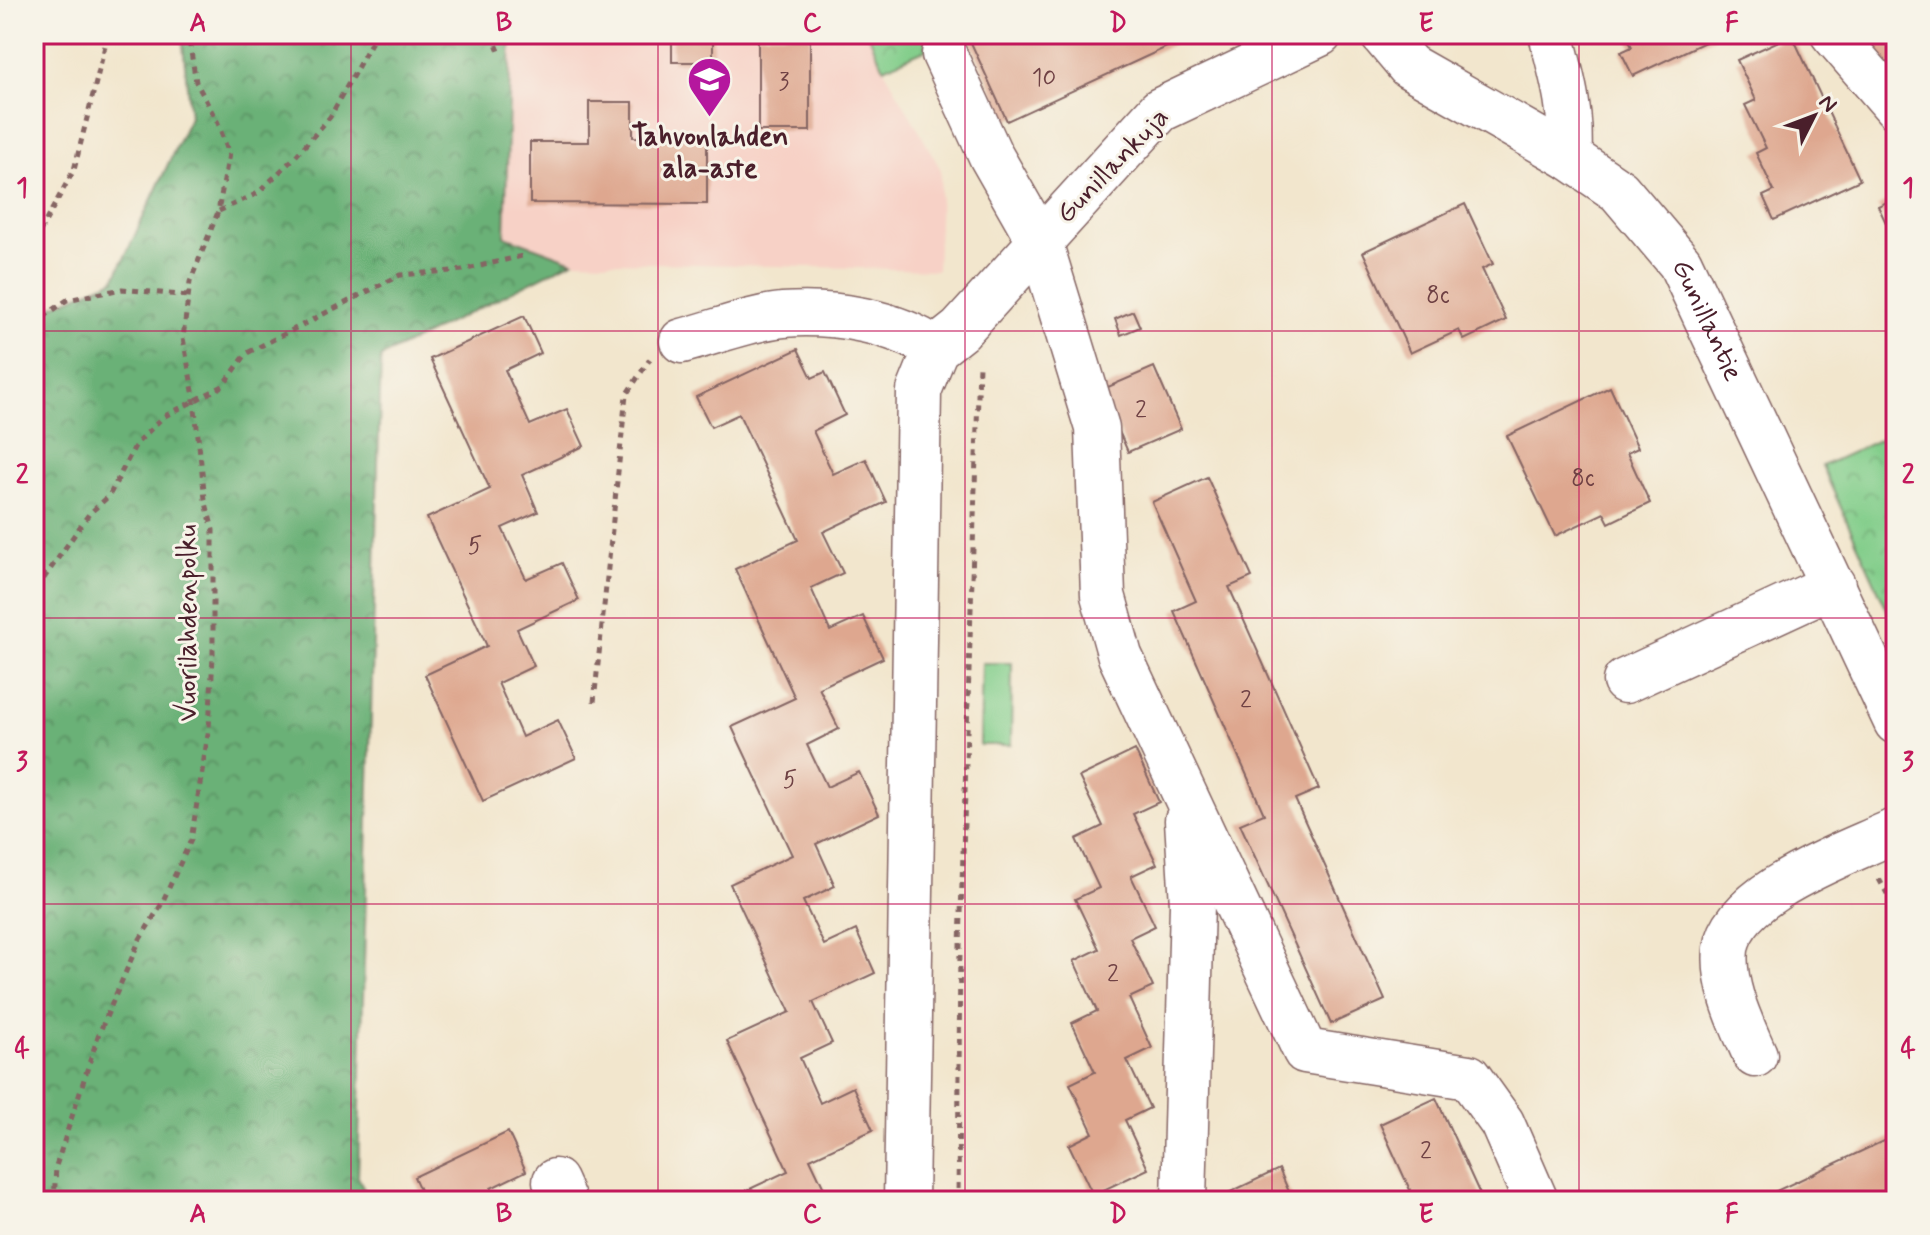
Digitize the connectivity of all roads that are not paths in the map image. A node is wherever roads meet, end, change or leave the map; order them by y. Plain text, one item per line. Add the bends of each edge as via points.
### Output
1 (1320, 34) edge
2 (1382, 34) edge
3 (1551, 34) edge
4 (1833, 34) edge
5 (944, 54) dead end
6 (1896, 107) edge
7 (1569, 157) junction
8 (1040, 242) junction
9 (682, 341) road end
10 (936, 349) junction
11 (1833, 585) junction
12 (1625, 681) dead end
13 (1896, 722) edge
14 (1189, 805) junction
15 (1896, 830) edge
16 (1755, 1055) dead end
17 (906, 1201) edge
18 (1184, 1201) edge
19 (1536, 1201) edge

1 - 8 street, Gunillankuja via 1160,110
2 - 7 street, Gunillantie via 1409,66
3 - 7 street via 1567,91
4 - 6 street
5 - 8 street via 991,156
7 - 11 street, Gunillantie via 1619,191 1680,263
8 - 10 street, Gunillankuja
8 - 14 street via 1097,428 1103,595 1120,656
9 - 10 street via 781,315 814,315 911,332
10 - 17 street via 919,391
11 - 12 street
11 - 13 street, Gunillantie
14 - 18 street via 1185,832 1192,904
14 - 19 street via 1305,1051 1469,1077 1502,1123
15 - 16 street via 1776,888 1732,928 1727,976

